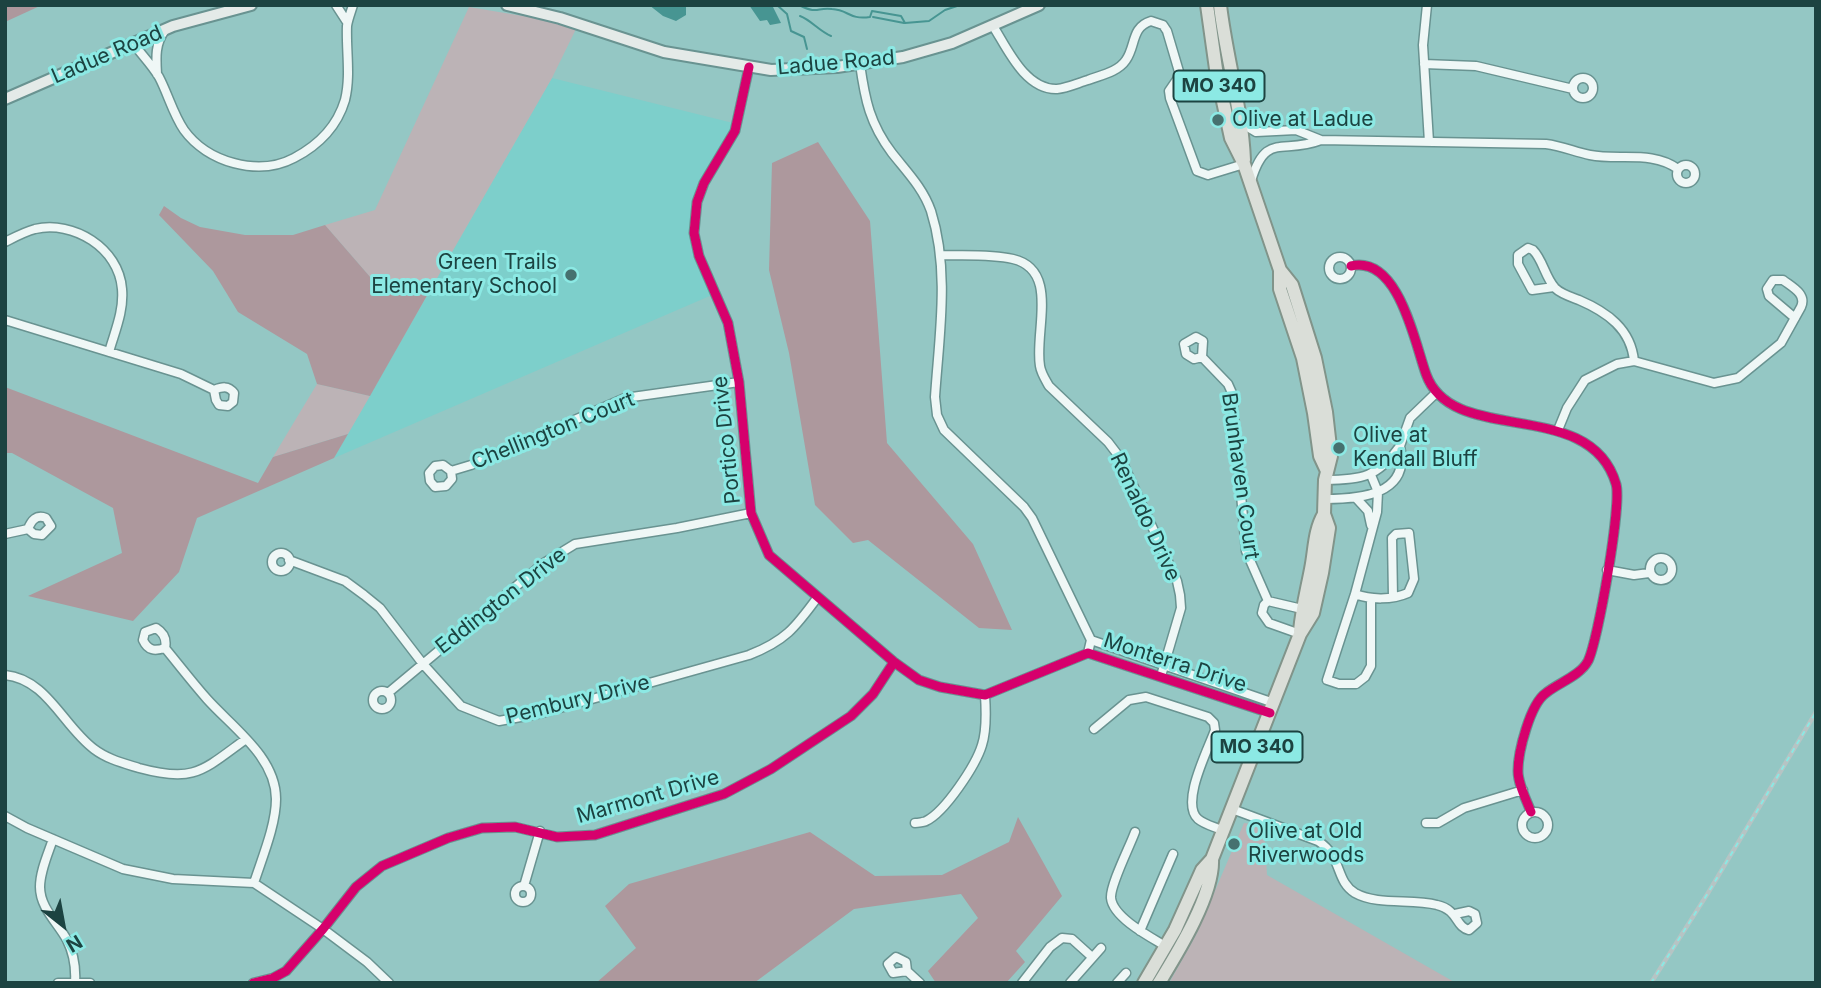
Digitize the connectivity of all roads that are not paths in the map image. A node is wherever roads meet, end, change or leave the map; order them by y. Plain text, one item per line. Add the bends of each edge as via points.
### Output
1 (251, 5) edge
2 (336, 5) edge
3 (353, 5) edge
4 (507, 5) edge
5 (1039, 5) edge
6 (1207, 5) edge
7 (1220, 5) edge
8 (1427, 5) edge
9 (347, 22) junction
10 (993, 26) junction
11 (166, 30) junction
12 (133, 43) junction
13 (860, 64) junction
14 (1424, 64) junction
15 (749, 67) junction
16 (158, 74) junction
17 (1573, 89) dead end
18 (5, 99) edge
19 (1240, 120) junction
20 (1321, 140) junction
21 (1429, 142) junction
22 (1244, 164) junction
23 (1678, 170) dead end
24 (1250, 184) junction
25 (5, 242) edge
26 (941, 255) junction
27 (1351, 266) dead end
28 (1554, 287) junction
29 (1794, 318) junction
30 (5, 320) edge
31 (109, 352) junction
32 (1202, 357) dead end
33 (1634, 361) junction
34 (739, 382) junction
35 (214, 390) dead end
36 (1436, 393) junction
37 (1558, 430) junction
38 (1400, 446) junction
39 (451, 471) dead end
40 (1326, 475) junction
41 (1371, 475) junction
42 (1378, 492) junction
43 (1356, 498) junction
44 (1325, 499) junction
45 (751, 513) junction
46 (1324, 514) junction
47 (28, 529) dead end
48 (1372, 529) junction
49 (5, 534) edge
50 (289, 560) dead end
51 (1607, 570) junction
52 (1648, 573) dead end
53 (1355, 594) junction
54 (1393, 597) junction
55 (817, 598) junction
56 (1371, 599) junction
57 (1268, 601) junction
58 (1301, 609) junction
59 (1300, 634) junction
60 (1091, 640) junction
61 (165, 648) dead end
62 (1088, 653) junction
63 (894, 662) junction
64 (423, 664) junction
65 (1164, 665) junction
66 (5, 675) edge
67 (1161, 676) junction
68 (388, 693) dead end
69 (985, 695) junction
70 (1272, 708) junction
71 (1094, 729) dead end
72 (246, 739) junction
73 (1523, 790) junction
74 (1232, 809) junction
75 (1531, 811) dead end
76 (5, 816) edge
77 (1426, 822) dead end
78 (915, 823) dead end
79 (540, 831) junction
80 (1224, 831) junction
81 (1135, 832) dead end
82 (53, 839) junction
83 (1173, 854) dead end
84 (254, 883) junction
85 (524, 886) dead end
86 (1455, 914) dead end
87 (323, 929) junction
88 (1140, 931) junction
89 (1101, 948) dead end
90 (1171, 950) junction
91 (1092, 957) junction
92 (907, 971) dead end
93 (1126, 974) dead end
94 (75, 982) edge
95 (58, 983) edge
96 (90, 983) edge
97 (254, 983) edge
98 (389, 983) edge
99 (920, 983) edge
100 (1022, 983) edge
101 (1070, 983) edge
102 (1117, 983) edge
103 (1144, 983) edge
104 (1159, 983) edge

1 - 11 main road, Ladue Road
2 - 9 street
3 - 9 street
4 - 15 main road, Ladue Road via 570,20 664,52
5 - 10 main road, Ladue Road
6 - 22 main road, MO 340 via 1231,138
7 - 19 main road, MO 340
8 - 14 street
9 - 16 street via 348,76 339,115 314,147 289,161 242,166 202,149 184,129
10 - 13 main road, Ladue Road via 915,54
10 - 22 street via 1026,74 1056,89 1116,69 1127,59 1140,26 1151,21 1163,25 1180,75 1169,91 1170,99 1197,171 1208,175
11 - 12 main road, Ladue Road
11 - 16 street via 156,54
12 - 16 street
12 - 18 main road, Ladue Road
13 - 15 main road, Ladue Road via 771,70
13 - 26 street via 867,108 882,138 923,195
14 - 17 street via 1476,66
14 - 21 street
15 - 34 street, Portico Drive via 735,131 704,183 694,219 699,256 728,323
19 - 20 street via 1255,132 1296,130
19 - 22 main road, MO 340
20 - 21 street
20 - 24 street via 1265,151
21 - 23 street via 1561,146 1587,155 1655,159
22 - 24 main road, MO 340
24 - 40 main road, MO 340 via 1280,270 1280,289 1303,358
25 - 31 street via 49,227 95,241 118,271 122,287 121,312
26 - 60 street via 937,415 944,430 1024,507
26 - 65 street, Renaldo Drive via 1016,260 1037,275 1042,290 1043,376 1121,459 1177,581 1181,608
27 - 36 street via 1366,266 1393,286
28 - 28 street via 1532,290 1517,259 1523,250 1536,253
28 - 33 street via 1611,318 1628,336
29 - 29 street via 1769,296 1767,289 1773,280 1783,280 1802,297
29 - 33 street via 1781,343 1728,382 1714,383
30 - 31 street
31 - 35 street via 181,374
32 - 57 street, Brunhaven Court via 1232,393 1246,551
33 - 37 street via 1585,380
34 - 39 street, Chellington Court via 625,398
34 - 45 street, Portico Drive
36 - 37 street via 1454,408
36 - 38 street via 1410,418
37 - 51 street via 1594,448 1616,485
38 - 41 street via 1388,463
38 - 42 street via 1403,459 1397,478
40 - 41 street via 1349,480
40 - 44 main road, MO 340
41 - 42 street
42 - 43 street
42 - 48 street
43 - 44 street
43 - 48 street via 1368,511
44 - 46 main road, MO 340
45 - 55 street, Portico Drive via 769,555
45 - 64 street, Eddington Drive via 575,544 544,562
46 - 58 main road, MO 340 via 1317,527
46 - 59 main road, MO 340 via 1329,528 1322,573 1313,613
47 - 49 street
48 - 53 street
50 - 64 street, Pembury Drive via 345,581 364,594
51 - 52 street
51 - 73 street via 1587,664 1543,694 1531,715 1518,770
53 - 56 street
53 - 56 street via 1327,680 1333,683 1356,684 1369,672
54 - 54 street via 1412,588 1409,534 1392,538
54 - 56 street
55 - 63 street, Portico Drive
55 - 64 street, Pembury Drive via 794,628 758,652 511,720 489,719 461,706
57 - 58 street
57 - 59 street, Brunhaven Court via 1262,609 1264,620
58 - 59 main road, MO 340
59 - 70 main road, MO 340
60 - 62 street
60 - 65 street, Monterra Drive
61 - 72 street
62 - 67 street, Monterra Drive
62 - 69 street, Monterra Drive
63 - 69 street, Portico Drive via 919,680
63 - 79 street, Marmont Drive via 873,694 851,716 738,788 595,835 557,837
64 - 68 street, Eddington Drive
65 - 67 street, Renaldo Drive
65 - 70 street, Monterra Drive
66 - 72 street via 24,678 38,687 96,750 161,774 197,772
67 - 70 street, Monterra Drive
69 - 78 street via 981,749 938,811
70 - 74 main road, MO 340
71 - 80 street via 1129,700 1146,698 1208,717 1215,730 1192,792 1191,808 1200,821
72 - 84 street via 259,753 276,795 276,811
73 - 75 street
73 - 77 street via 1464,808 1438,823
74 - 80 main road, MO 340
74 - 86 street via 1330,849 1341,878 1355,892 1383,900 1438,905
76 - 82 street
79 - 85 street
79 - 87 street, Marmont Drive via 482,828 400,857 366,877
80 - 90 main road, MO 340 via 1202,870
81 - 88 street via 1111,899
82 - 84 street via 122,869 164,878
82 - 94 street via 40,890 48,913 71,949
83 - 88 street
84 - 87 street
87 - 97 street, Marmont Drive via 286,971
87 - 98 street
88 - 90 street
89 - 91 street
90 - 103 main road, MO 340
90 - 104 main road, MO 340
91 - 100 street via 1072,939 1062,938
91 - 101 street
92 - 99 street
93 - 102 street
94 - 95 street
94 - 96 street

